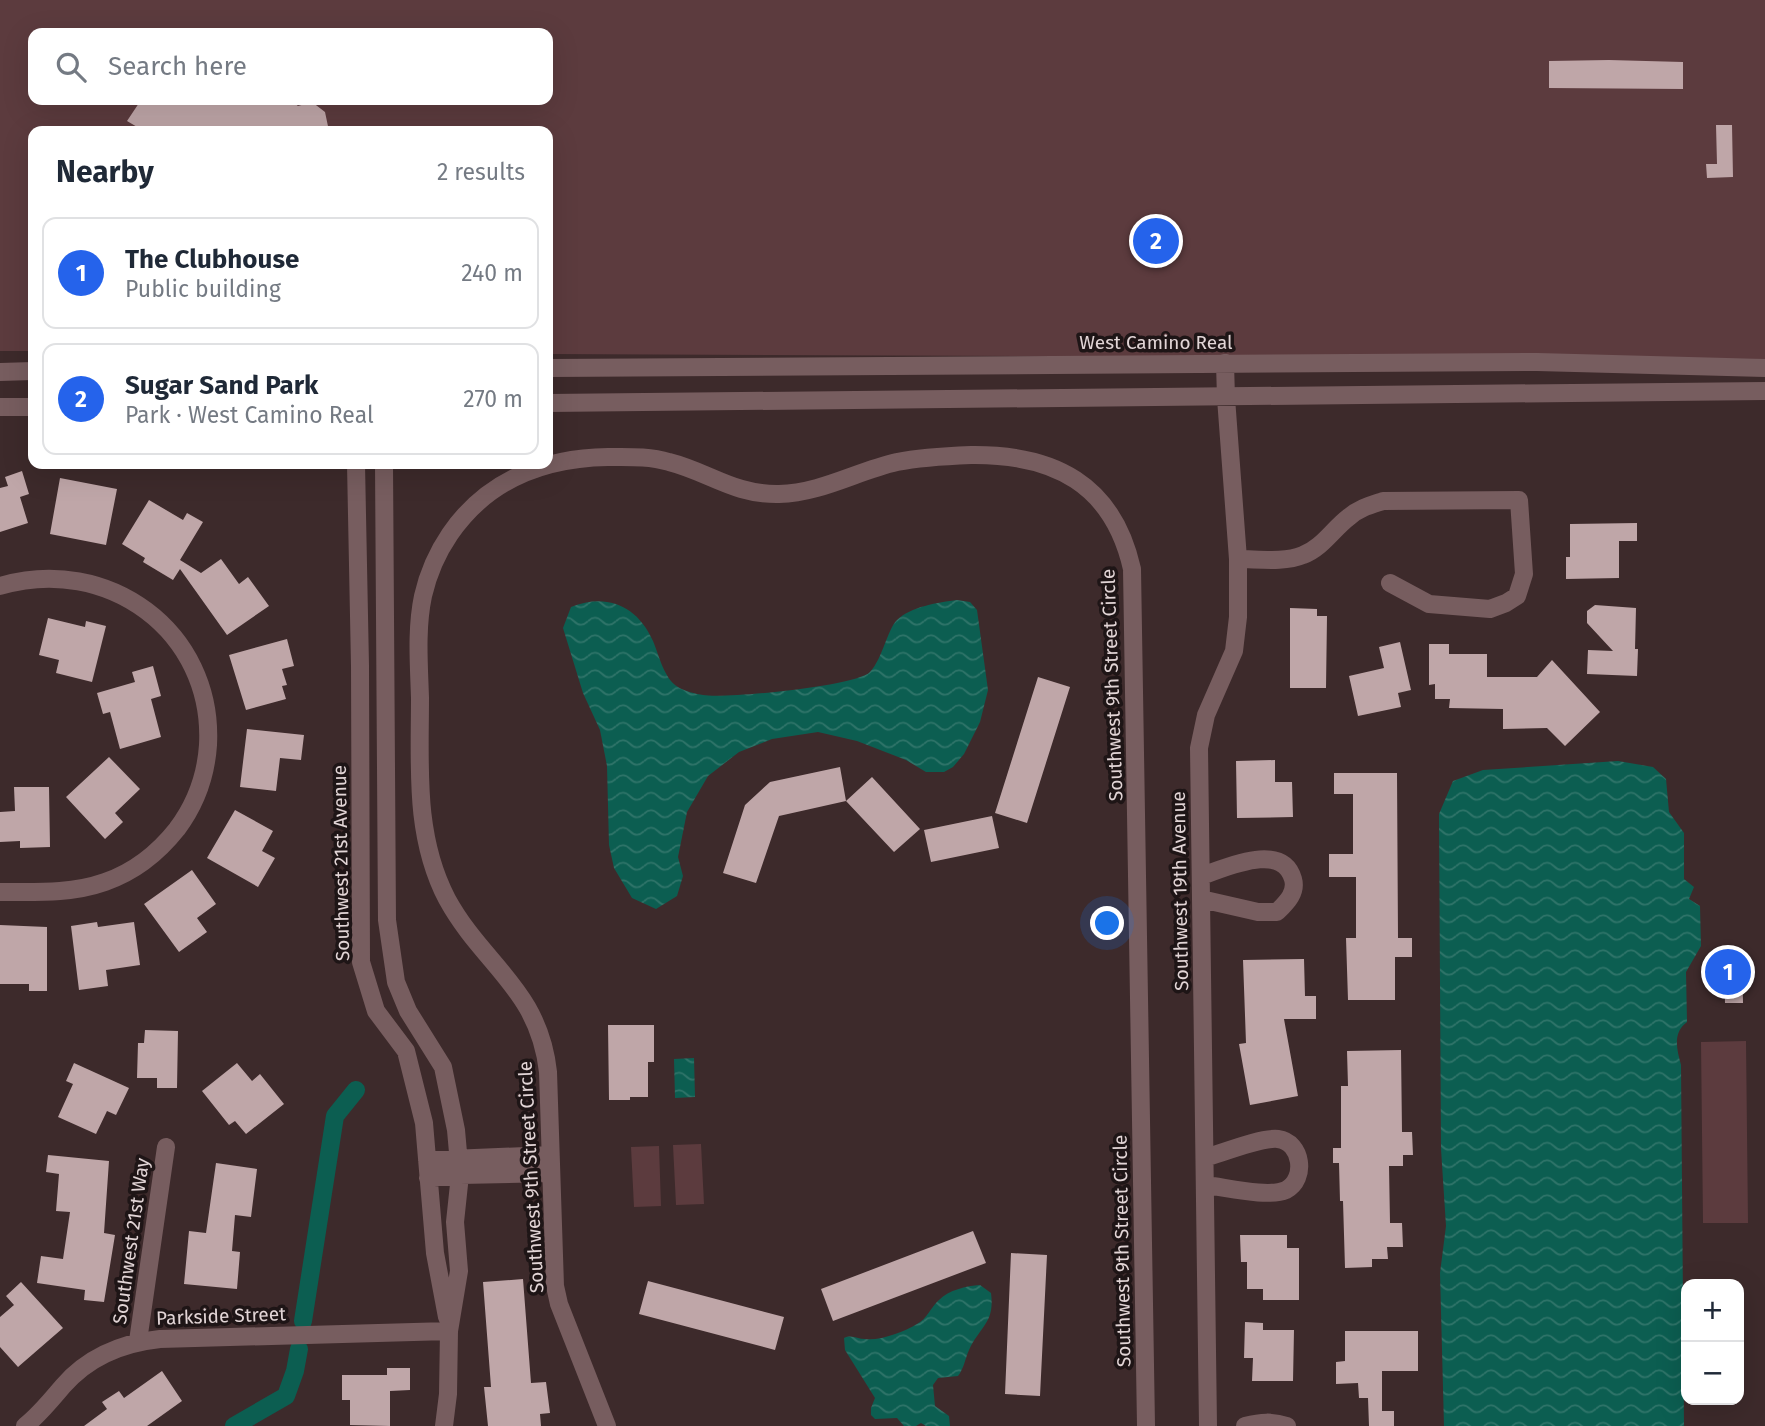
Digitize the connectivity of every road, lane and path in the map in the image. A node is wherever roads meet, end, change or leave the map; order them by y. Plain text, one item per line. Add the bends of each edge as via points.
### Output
1 (1225, 363) junction
2 (553, 368) edge
3 (1765, 368) edge
4 (0, 372) edge
5 (28, 372) edge
6 (1765, 391) edge
7 (1226, 398) junction
8 (553, 403) edge
9 (0, 407) edge
10 (28, 407) edge
11 (553, 464) edge
12 (356, 469) edge
13 (384, 469) edge
14 (534, 469) edge
15 (1238, 559) junction
16 (1390, 583) dead end
17 (0, 586) edge
18 (1201, 876) junction
19 (0, 892) edge
20 (1201, 899) junction
21 (166, 1147) dead end
22 (1205, 1158) junction
23 (550, 1164) junction
24 (459, 1167) junction
25 (428, 1169) junction
26 (1205, 1185) junction
27 (449, 1331) junction
28 (138, 1341) junction
29 (26, 1426) edge
30 (444, 1426) edge
31 (607, 1426) edge
32 (1146, 1426) edge
33 (1208, 1426) edge
34 (1245, 1426) edge
35 (1287, 1426) edge

1 - 2 street, West Camino Real
1 - 3 street, West Camino Real via 1537,362
1 - 7 street, Southwest 19th Avenue
4 - 5 street
6 - 7 street
7 - 8 street
7 - 15 street, Southwest 19th Avenue
9 - 10 street
11 - 32 street, Southwest 9th Street Circle via 571,459 649,458 683,466 737,489 774,494 811,491 896,463 930,457 1014,456 1048,465 1079,482 1109,513 1128,552 1134,587
12 - 25 street, Southwest 21st Avenue via 361,962 376,1011 406,1051 424,1123
13 - 24 street, Southwest 21st Avenue via 387,920 396,982 408,1011 443,1067 453,1107
14 - 23 street, Southwest 9th Street Circle via 506,482 467,513 432,568 420,617 422,821 430,859 454,911 528,1006 539,1029 548,1072
15 - 16 street via 1302,556 1319,547 1351,515 1383,501 1519,500 1524,574 1517,596 1490,609 1429,604
15 - 18 street, Southwest 19th Avenue via 1236,643 1206,715 1199,748
17 - 19 street via 38,579 73,580 110,590 142,607 170,633 191,664 204,698 208,736 204,773 191,808 169,839 141,864 90,887
18 - 20 street, Southwest 19th Avenue
18 - 20 street via 1269,859 1290,871 1294,884 1289,901 1277,912
20 - 22 street, Southwest 19th Avenue
21 - 28 street, Southwest 21st Way
22 - 26 street, Southwest 19th Avenue
22 - 26 street via 1279,1139 1297,1153 1300,1167 1287,1189 1269,1193
23 - 24 street
23 - 31 street, Southwest 9th Street Circle via 559,1304
24 - 25 street
24 - 27 street, Southwest 21st Avenue via 455,1222 459,1271
25 - 27 street, Southwest 21st Avenue
26 - 33 street, Southwest 19th Avenue
27 - 28 street, Parkside Street
27 - 30 street, Southwest 21st Avenue
28 - 29 street, Parkside Street via 88,1363
34 - 35 street via 1275,1422

